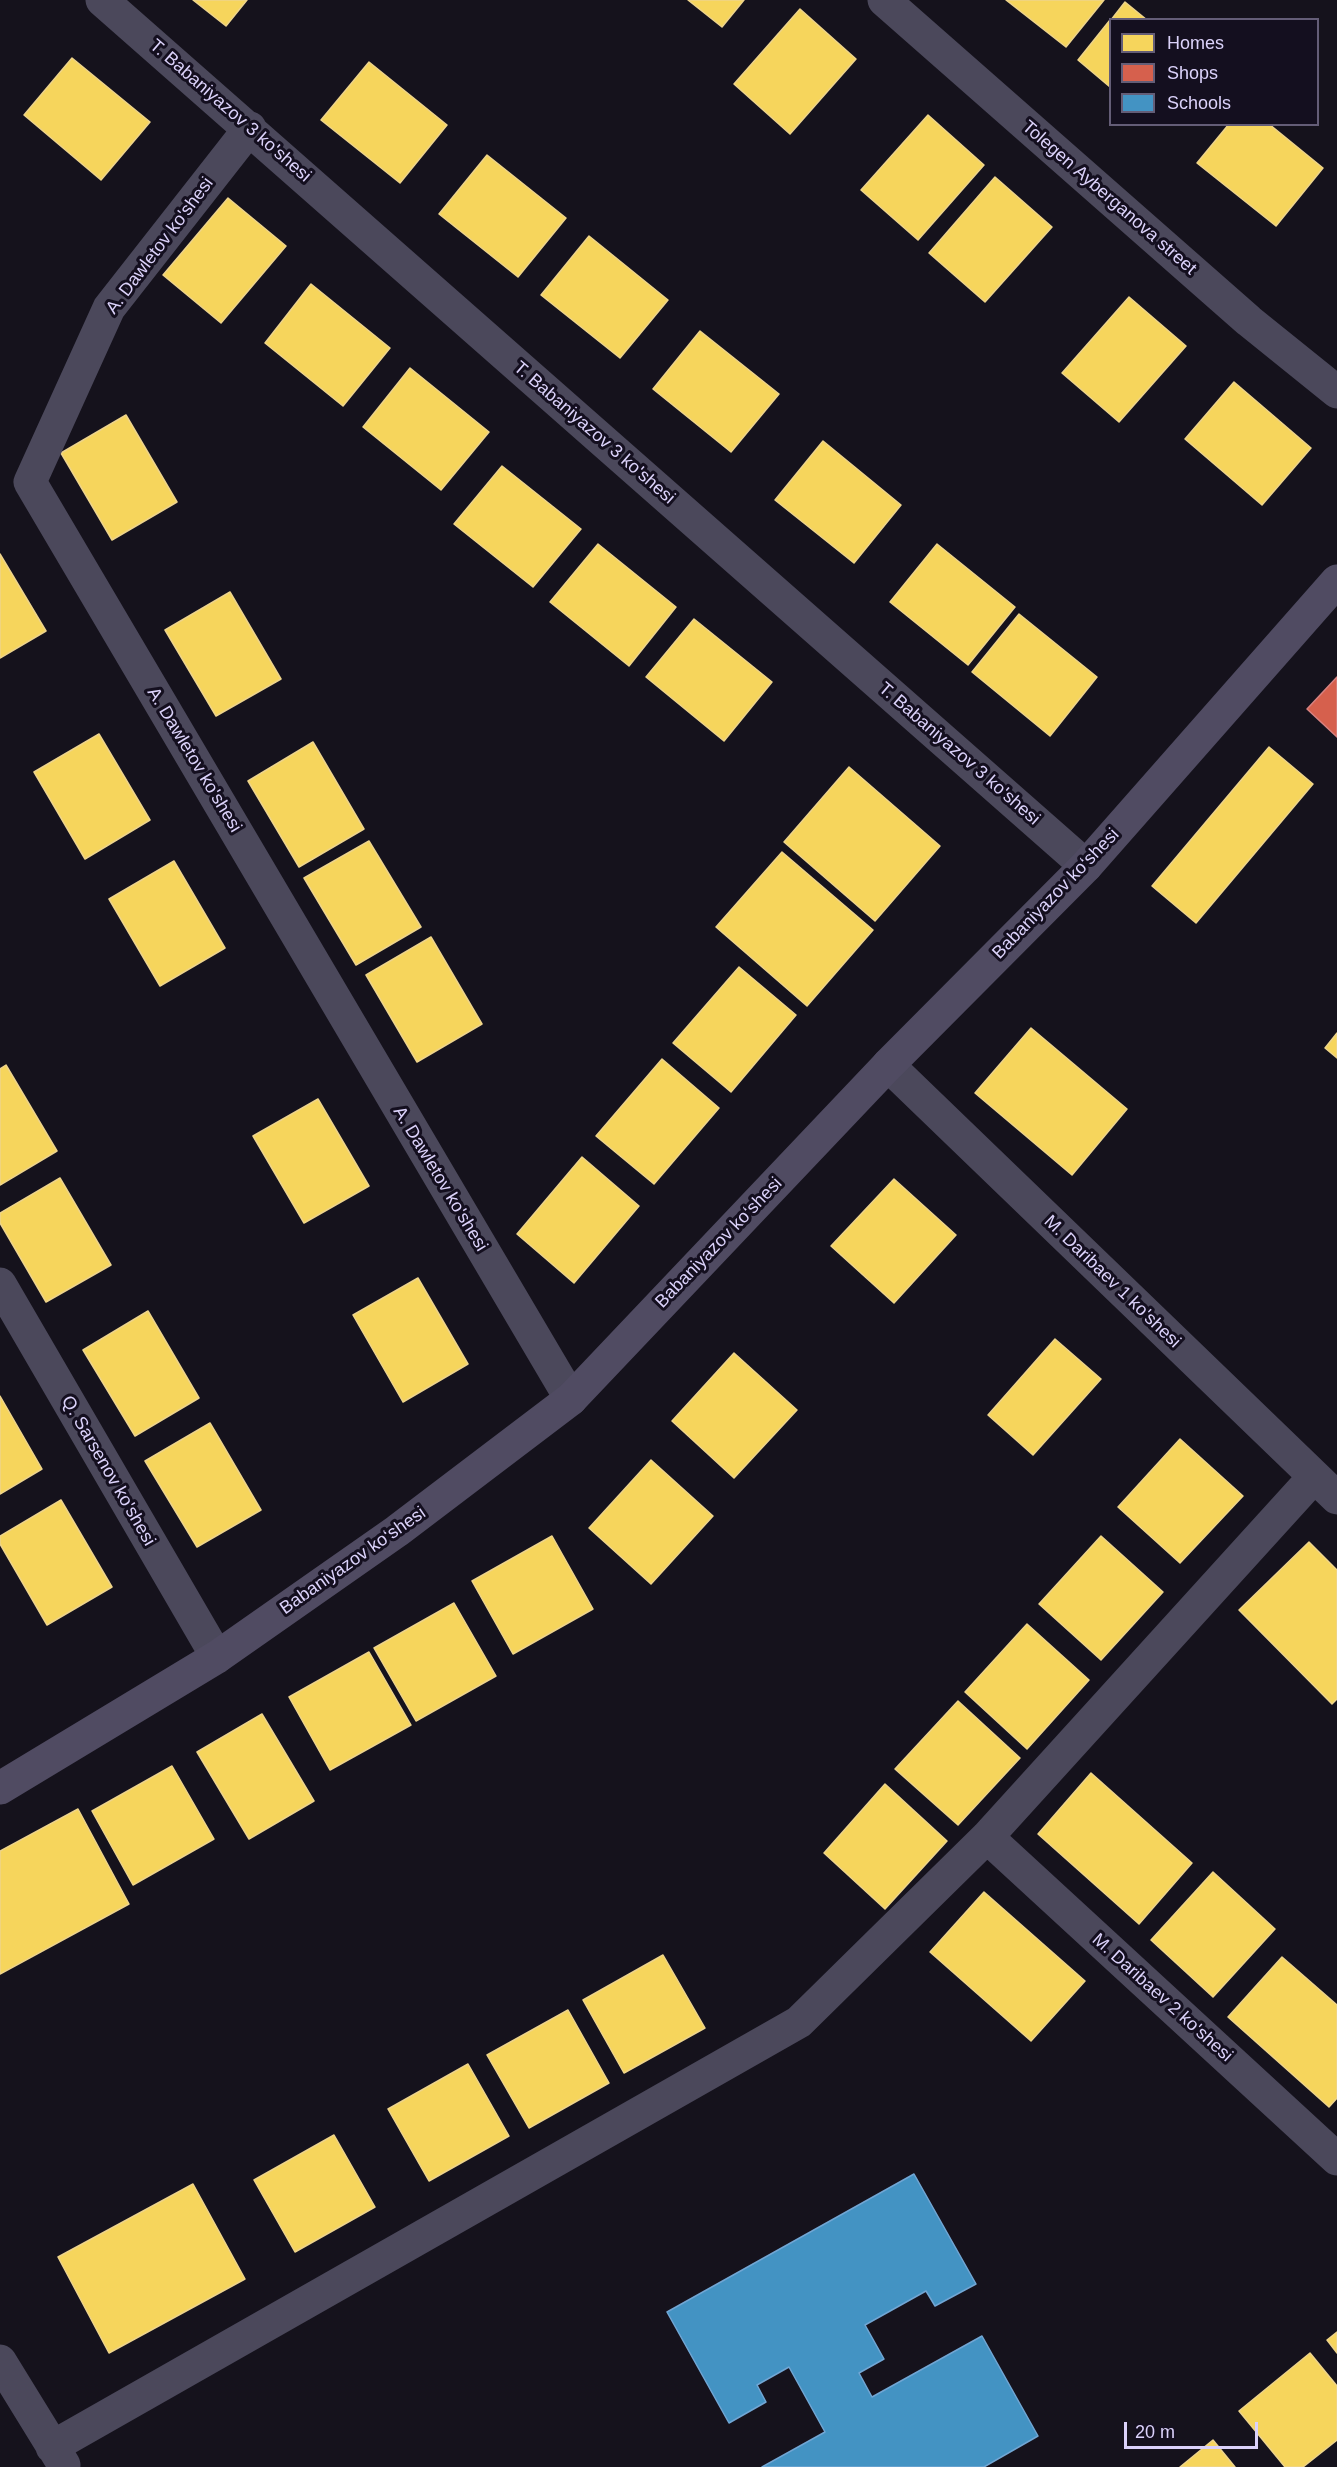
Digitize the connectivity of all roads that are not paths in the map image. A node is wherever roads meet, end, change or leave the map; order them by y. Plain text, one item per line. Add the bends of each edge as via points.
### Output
1 (102, 0) edge
2 (884, 0) edge
3 (250, 128) junction
4 (1337, 392) edge
5 (1337, 581) edge
6 (1086, 866) junction
7 (888, 1065) junction
8 (0, 1284) edge
9 (570, 1399) junction
10 (1325, 1487) edge
11 (216, 1658) junction
12 (0, 1788) edge
13 (987, 1837) junction
14 (1337, 2158) edge
15 (0, 2361) edge
16 (59, 2457) edge

1 - 3 street, T. Babaniyazov 3 ko'shesi
2 - 4 street, Tolegen Ayberganova street via 1249,321
3 - 6 street, T. Babaniyazov 3 ko'shesi
3 - 9 street, A. Dawletov ko'shesi via 109,308 30,482
5 - 6 street, Babaniyazov ko‘shesi
6 - 7 street, Babaniyazov ko‘shesi
7 - 9 street, Babaniyazov ko‘shesi
7 - 10 street, M. Daribaev 1 ko'shesi
8 - 11 street, Q. Sarsenov ko'shesi
9 - 11 street, Babaniyazov ko‘shesi via 397,1531
10 - 13 street
11 - 12 street, Babaniyazov ko‘shesi
13 - 14 street, M. Daribaev 2 ko'shesi
13 - 16 street via 799,2022
15 - 16 street

